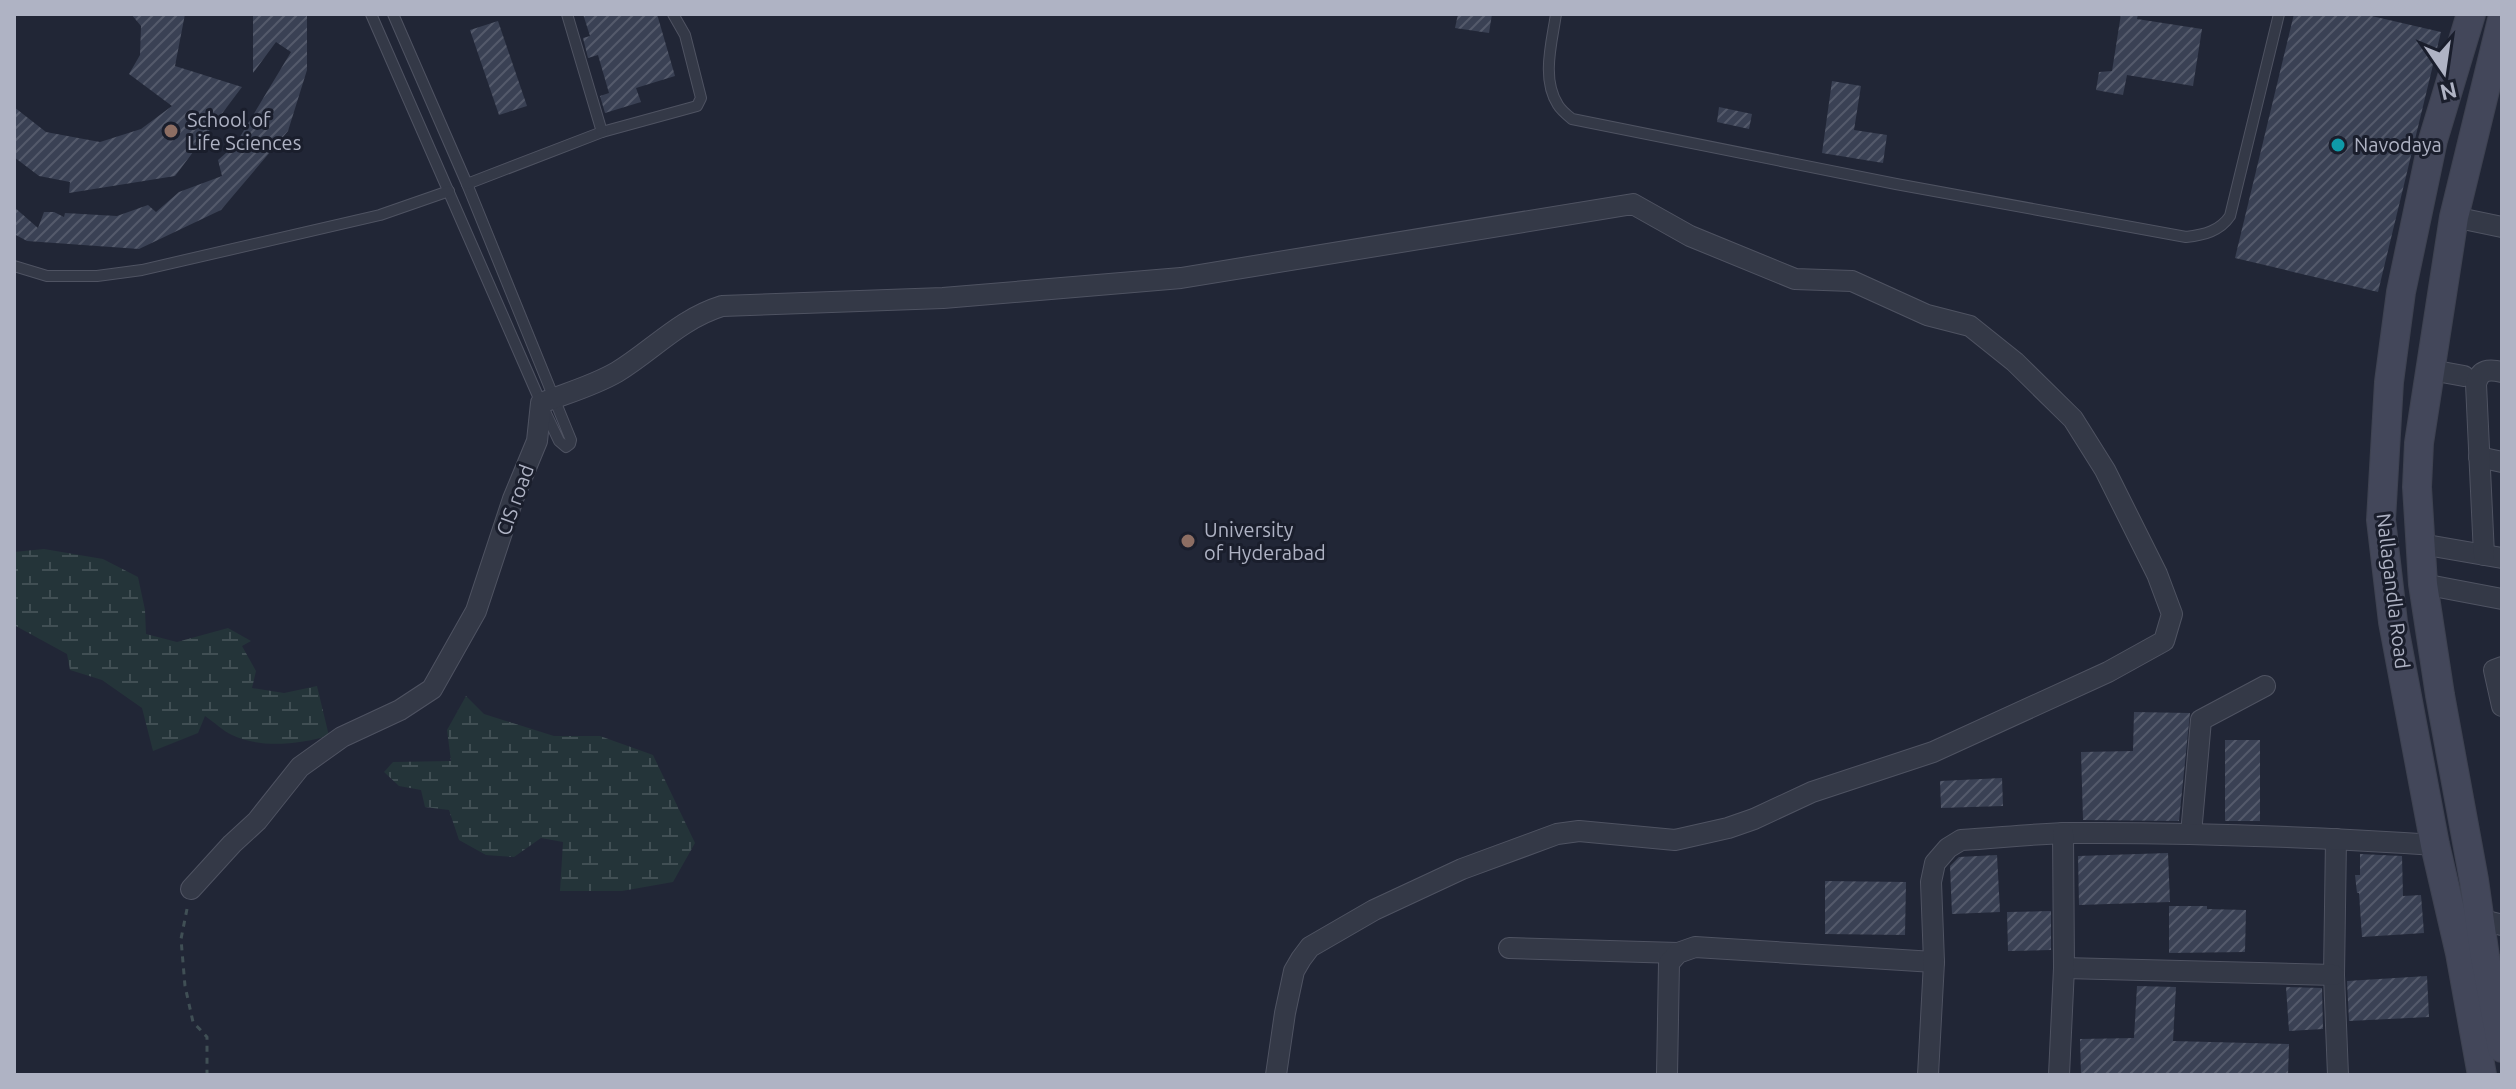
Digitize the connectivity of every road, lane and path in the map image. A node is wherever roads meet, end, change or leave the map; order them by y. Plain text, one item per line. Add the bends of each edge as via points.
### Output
1 (371, 14) edge
2 (393, 14) edge
3 (567, 14) edge
4 (673, 14) edge
5 (1556, 14) edge
6 (2279, 14) edge
7 (2471, 14) edge
8 (2502, 20) edge
9 (602, 132) junction
10 (467, 184) junction
11 (449, 191) junction
12 (2454, 217) junction
13 (2502, 227) edge
14 (14, 266) edge
15 (2431, 370) junction
16 (2502, 372) edge
17 (2464, 376) dead end
18 (547, 401) junction
19 (2479, 457) junction
20 (2502, 462) edge
21 (2421, 544) junction
22 (2493, 556) edge
23 (2423, 584) junction
24 (2502, 599) edge
25 (2502, 667) edge
26 (2265, 686) dead end
27 (2502, 706) edge
28 (2063, 833) junction
29 (2191, 834) junction
30 (2336, 839) junction
31 (2435, 845) junction
32 (191, 889) joint
33 (2491, 922) edge
34 (1509, 948) dead end
35 (1678, 953) junction
36 (2493, 958) edge
37 (1934, 962) junction
38 (2064, 968) junction
39 (2334, 975) junction
40 (2502, 1048) edge
41 (207, 1075) edge
42 (1276, 1075) edge
43 (1667, 1075) edge
44 (1928, 1075) edge
45 (2059, 1075) edge
46 (2338, 1075) edge
47 (2482, 1075) edge

1 - 11 lane
2 - 10 lane
3 - 9 lane
4 - 9 lane via 685,35 700,103
5 - 6 lane via 1548,63 1551,87 1558,105 1572,119 2186,237 2224,226 2230,216
7 - 31 main road, Nallagandla Road via 2433,140 2401,292 2384,443 2381,520 2393,622
8 - 12 main road, Nallagandla Road
9 - 10 lane
10 - 18 lane
11 - 14 lane via 380,215 142,270 47,276
11 - 18 lane
12 - 13 street
12 - 15 main road, Nallagandla Road
15 - 17 street
15 - 21 main road, Nallagandla Road via 2419,443
16 - 19 street via 2489,370 2476,384
18 - 32 street, CIS road via 476,611 432,689 342,737 300,767
18 - 42 street via 596,383 676,328 722,306 943,298 1181,278 1633,204 1690,236 1795,279 1852,281 1927,315 1970,326 2073,419 2157,574 2172,614 2164,641 1933,752 1812,792 1728,828 1675,840 1579,831 1557,834 1462,869 1374,910 1310,947 1301,959 1294,971
19 - 20 street
19 - 22 street
21 - 22 street
21 - 23 main road, Nallagandla Road
23 - 24 street
23 - 33 main road, Nallagandla Road
25 - 27 street via 2494,670
26 - 29 street via 2201,720
28 - 29 street
28 - 37 street via 1961,840 1948,848 1935,863 1931,882
28 - 38 street
29 - 30 street
30 - 31 street
30 - 39 street
31 - 47 main road, Nallagandla Road
32 - 41 path via 181,939 193,1022 207,1037
33 - 36 main road, Nallagandla Road
34 - 35 street
35 - 37 street via 1695,947
35 - 43 street via 1669,963
36 - 40 main road, Nallagandla Road
37 - 44 street
38 - 39 street
38 - 45 street
39 - 46 street

